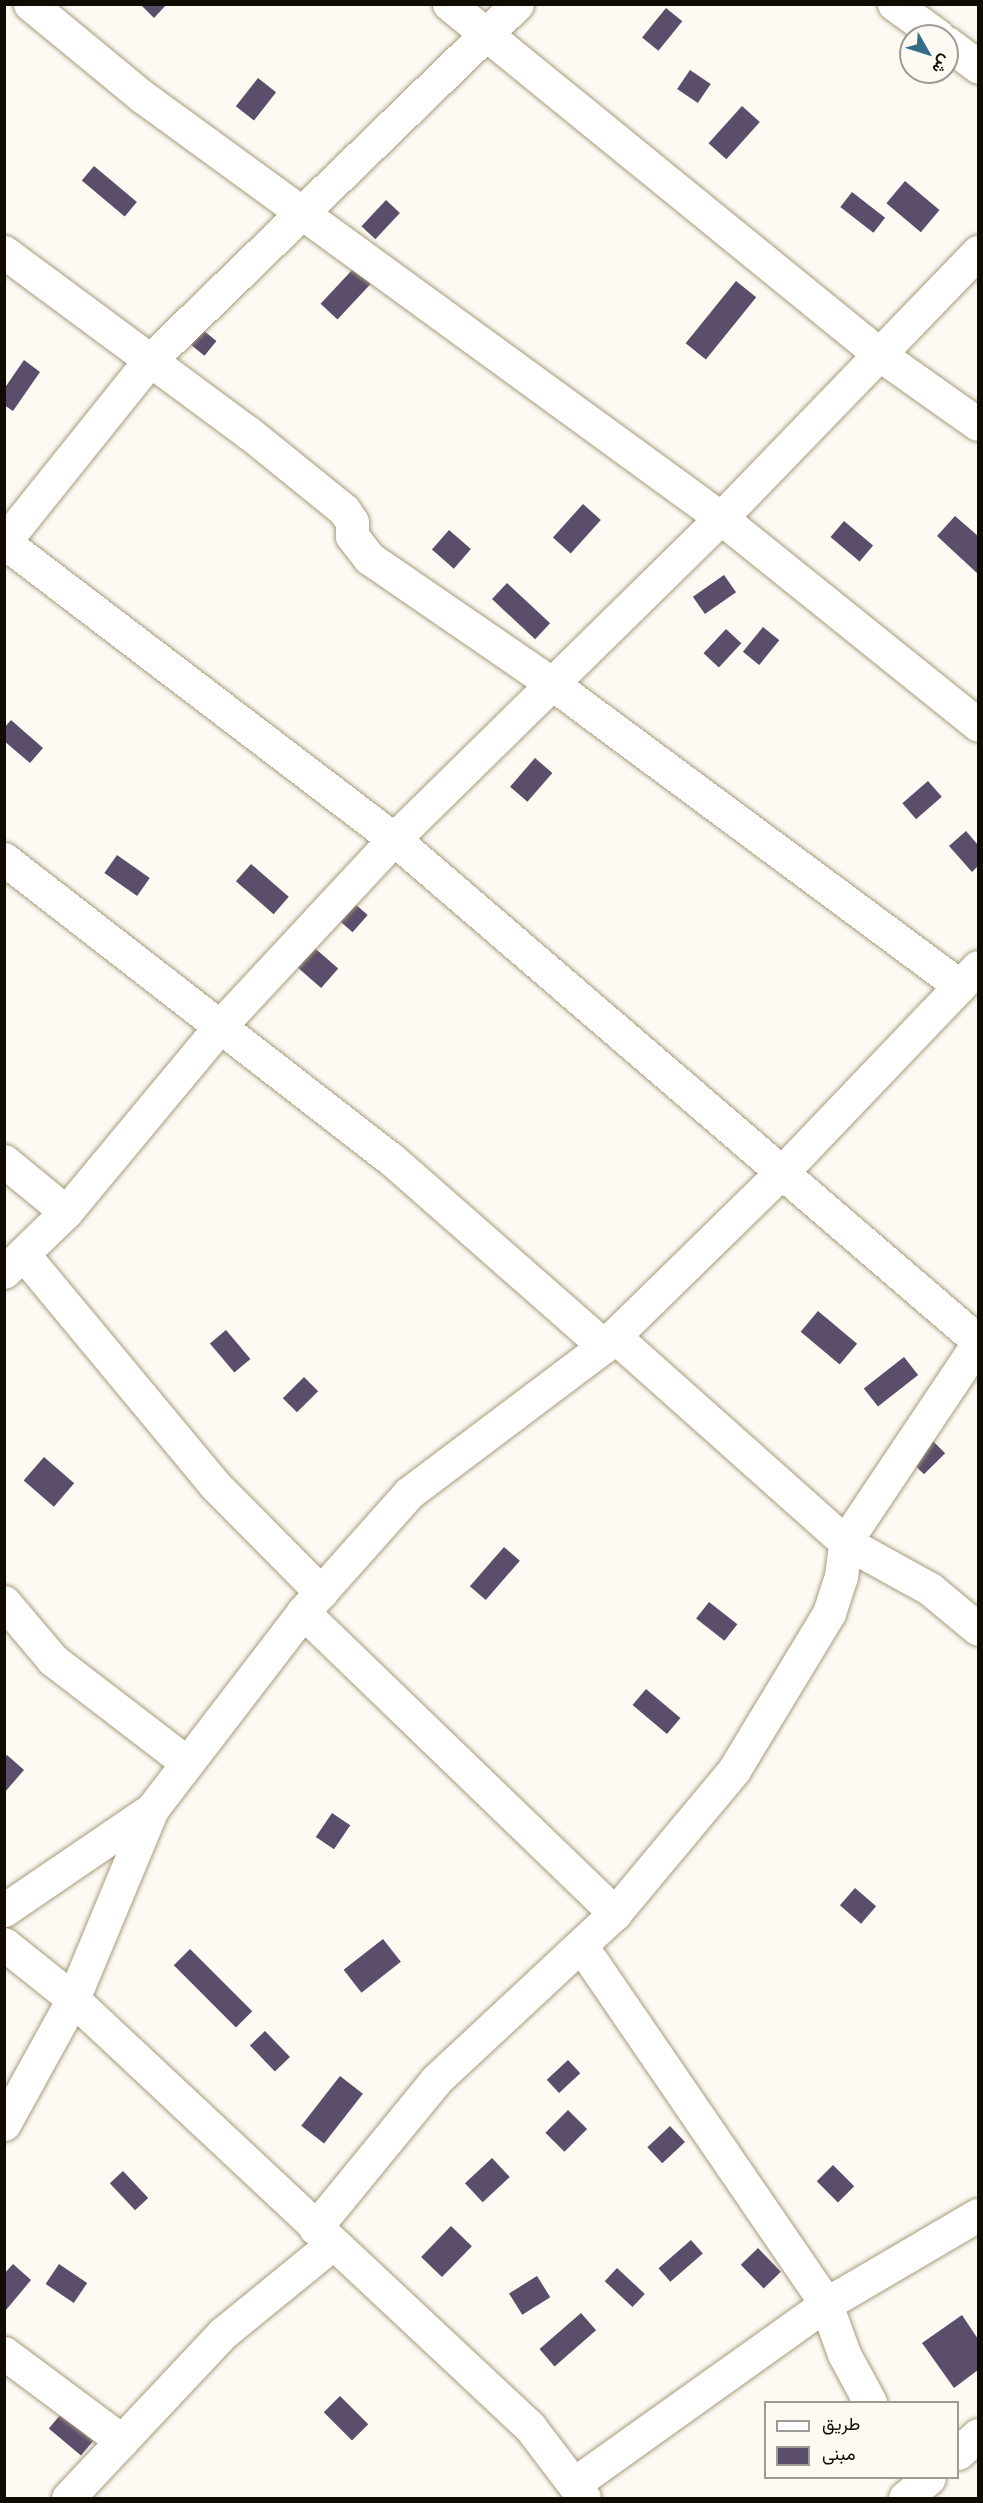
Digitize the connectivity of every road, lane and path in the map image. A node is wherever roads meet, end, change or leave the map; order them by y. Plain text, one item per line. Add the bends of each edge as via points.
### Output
1 (30, 4) edge
2 (449, 4) edge
3 (517, 4) edge
4 (894, 4) edge
5 (922, 24) edge
6 (487, 36) junction
7 (959, 52) edge
8 (978, 66) edge
9 (299, 213) junction
10 (4, 252) edge
11 (978, 252) edge
12 (879, 354) junction
13 (148, 362) junction
14 (978, 424) edge
15 (721, 518) junction
16 (4, 542) edge
17 (554, 684) junction
18 (978, 725) edge
19 (394, 839) junction
20 (4, 859) edge
21 (969, 976) edge
22 (221, 1025) junction
23 (4, 1161) edge
24 (783, 1171) junction
25 (66, 1212) junction
26 (14, 1263) edge
27 (609, 1341) junction
28 (978, 1342) edge
29 (845, 1542) junction
30 (4, 1602) edge
31 (312, 1602) junction
32 (978, 1629) edge
33 (187, 1763) junction
34 (152, 1809) junction
35 (4, 1910) edge
36 (615, 1913) junction
37 (4, 1944) edge
38 (582, 1947) junction
39 (73, 1999) junction
40 (4, 2124) edge
41 (978, 2215) edge
42 (323, 2236) junction
43 (826, 2304) junction
44 (4, 2353) edge
45 (869, 2401) edge
46 (978, 2435) edge
47 (122, 2441) junction
48 (959, 2451) edge
49 (579, 2491) edge
50 (69, 2499) edge

1 - 9 street via 143,97
2 - 6 street
3 - 6 street
4 - 5 street
6 - 9 street
6 - 12 street
7 - 8 street
9 - 13 street
9 - 15 street
10 - 13 street
11 - 12 street
12 - 14 street
12 - 15 street
13 - 16 street
13 - 17 street via 249,433 344,510 352,522 352,536 369,558
15 - 17 street
15 - 18 street
16 - 19 street
17 - 19 street
17 - 21 street
19 - 22 street
19 - 24 street
20 - 22 street
21 - 24 street
22 - 25 street
22 - 27 street via 390,1158
23 - 25 street
24 - 27 street
24 - 28 street
25 - 26 street
26 - 31 street via 214,1485
27 - 29 street
27 - 31 street via 409,1493
28 - 29 street
29 - 32 street via 930,1590
29 - 36 street via 841,1576 829,1613 797,1673 734,1770
30 - 33 street via 53,1660
31 - 33 street
31 - 36 street
33 - 34 street
34 - 35 street
34 - 39 street
36 - 38 street
37 - 39 street
38 - 42 street via 436,2080
38 - 43 street
39 - 40 street
39 - 42 street
41 - 43 street
42 - 47 street via 223,2333
42 - 49 street via 530,2427
43 - 45 street via 844,2354
43 - 49 street
44 - 47 street
46 - 48 street
47 - 50 street

